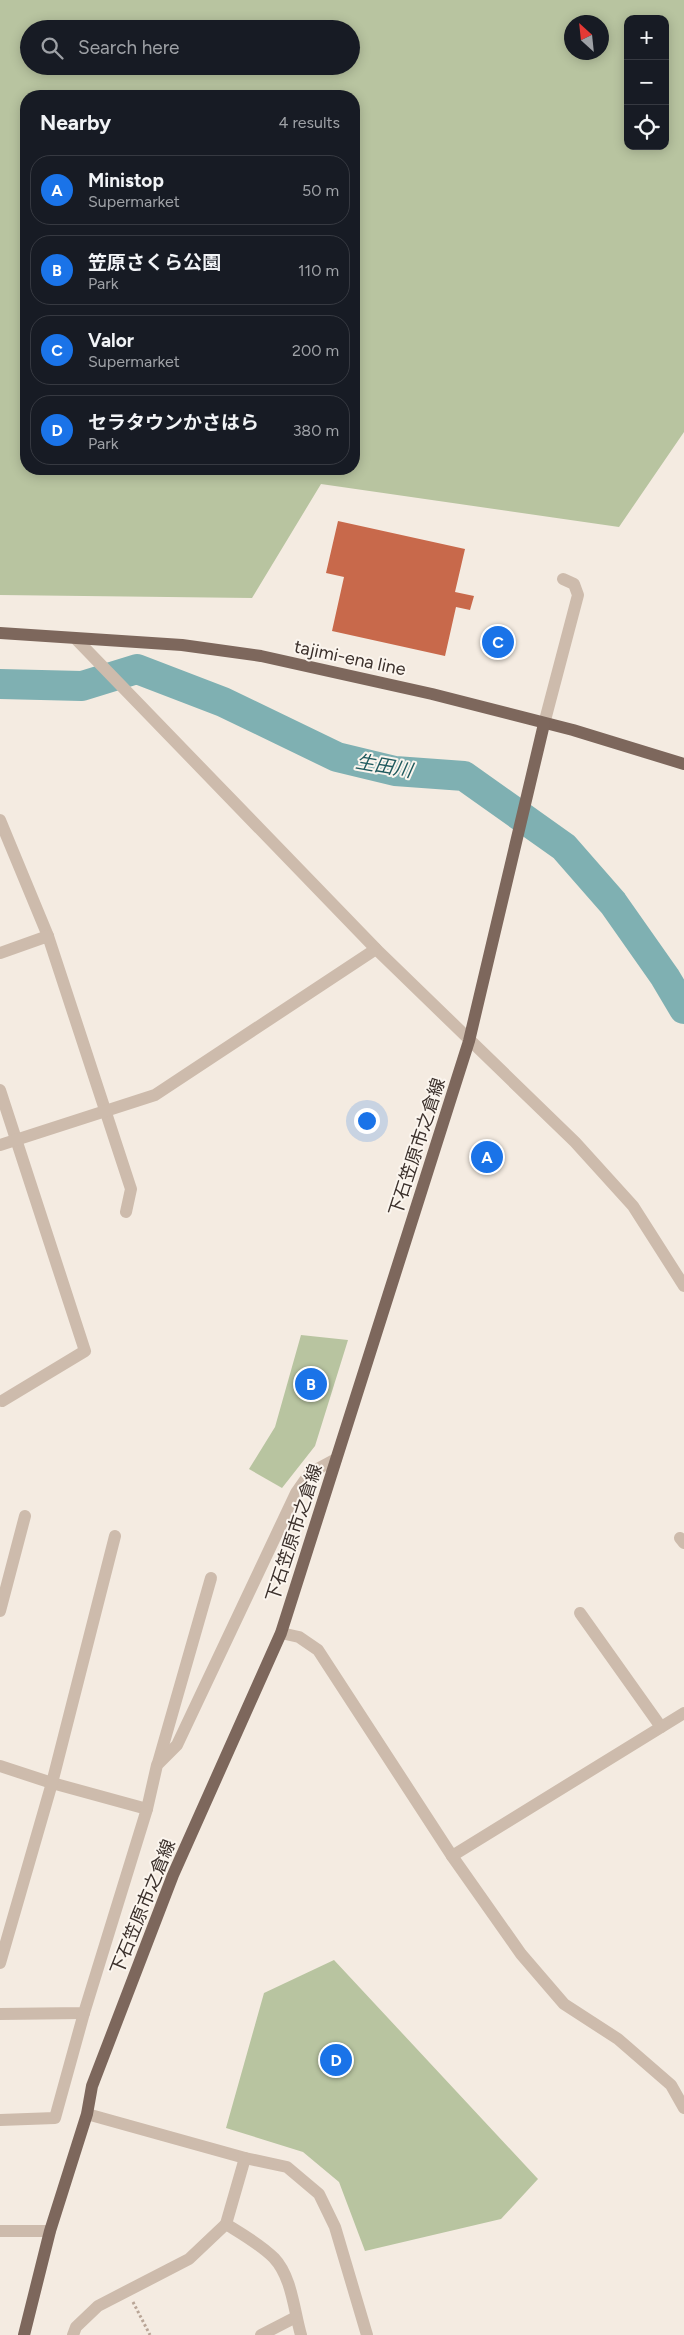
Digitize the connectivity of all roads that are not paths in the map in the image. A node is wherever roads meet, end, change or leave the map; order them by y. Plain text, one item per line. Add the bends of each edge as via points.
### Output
1 (563, 580) dead end
2 (0, 633) edge
3 (76, 639) junction
4 (544, 724) junction
5 (684, 764) edge
6 (0, 820) edge
7 (48, 936) junction
8 (376, 949) junction
9 (0, 952) edge
10 (469, 1041) junction
11 (0, 1090) edge
12 (105, 1111) junction
13 (16, 1141) junction
14 (0, 1145) edge
15 (126, 1212) dead end
16 (684, 1286) edge
17 (1, 1399) edge
18 (336, 1459) junction
19 (25, 1516) dead end
20 (115, 1536) dead end
21 (211, 1578) dead end
22 (0, 1611) edge
23 (580, 1614) dead end
24 (281, 1633) junction
25 (684, 1713) edge
26 (662, 1726) junction
27 (157, 1765) junction
28 (0, 1766) edge
29 (52, 1783) junction
30 (147, 1809) junction
31 (452, 1856) junction
32 (0, 1962) edge
33 (84, 2013) junction
34 (0, 2014) edge
35 (684, 2108) edge
36 (87, 2114) junction
37 (0, 2120) edge
38 (245, 2158) junction
39 (226, 2224) junction
40 (0, 2231) edge
41 (50, 2231) junction
42 (296, 2317) junction
43 (24, 2335) edge
44 (73, 2335) edge
45 (261, 2335) edge
46 (301, 2335) edge
47 (367, 2335) edge

1 - 4 street via 574,584 578,595
2 - 3 main road, tajimi-ena line
3 - 4 main road, tajimi-ena line via 182,645 261,656 432,694
3 - 8 street
4 - 5 main road, tajimi-ena line
4 - 10 main road, 下石笠原市之倉線
6 - 7 street
7 - 9 street
7 - 12 street
8 - 10 street
8 - 12 street via 172,1085 155,1095
10 - 16 street via 575,1142 633,1206
10 - 18 main road, 下石笠原市之倉線
11 - 13 street
12 - 13 street
12 - 15 street via 131,1189
13 - 14 street
13 - 17 street via 85,1351
18 - 24 main road, 下石笠原市之倉線
18 - 27 street via 310,1473 296,1493 176,1744
19 - 22 street
20 - 29 street
21 - 27 street
23 - 26 street
24 - 31 street via 299,1636 318,1650
24 - 36 main road, 下石笠原市之倉線 via 173,1875 92,2086
25 - 26 street
26 - 31 street
27 - 30 street
28 - 29 street
29 - 30 street
29 - 32 street
30 - 33 street
31 - 35 street via 521,1954 564,2004 618,2039 671,2085
33 - 34 street
33 - 37 street via 55,2118
36 - 38 street
36 - 41 main road, 下石笠原市之倉線
38 - 39 street
38 - 47 street via 287,2167 319,2194 334,2227
39 - 42 street via 275,2259 287,2280
39 - 44 street via 189,2259 98,2306 76,2327
40 - 41 street
41 - 43 main road, 下石笠原市之倉線
42 - 45 street
42 - 46 street

